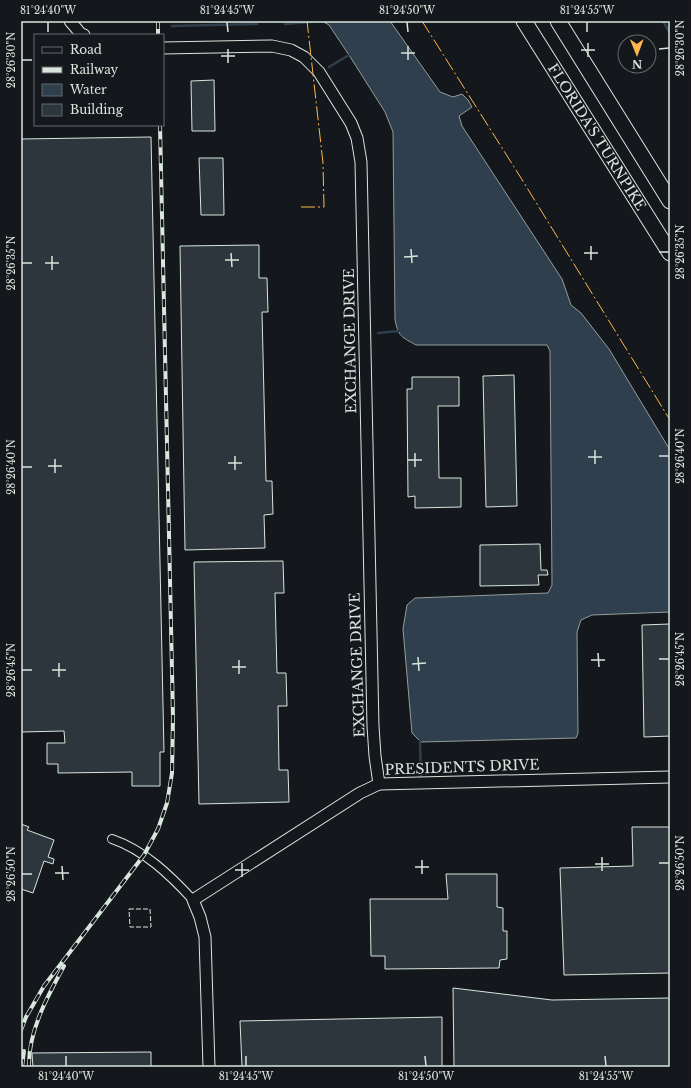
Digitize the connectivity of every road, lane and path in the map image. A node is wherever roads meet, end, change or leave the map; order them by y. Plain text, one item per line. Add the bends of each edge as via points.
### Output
1 (70, 21) edge
2 (524, 21) edge
3 (558, 21) edge
4 (82, 34) edge
5 (164, 48) edge
6 (670, 201) edge
7 (670, 253) edge
8 (670, 777) edge
9 (379, 784) junction
10 (112, 839) dead end
11 (193, 900) junction
12 (208, 1067) edge

1 - 4 street
2 - 7 highway, FLORIDA'S TURNPIKE
3 - 6 highway, FLORIDA'S TURNPIKE
5 - 9 street, EXCHANGE DRIVE via 272,46 291,50 304,57 318,72 358,138 361,162 373,726
8 - 9 street, PRESIDENTS DRIVE
9 - 11 street, PRESIDENTS DRIVE via 360,793
10 - 11 street via 144,855 175,880
11 - 12 street via 205,937

